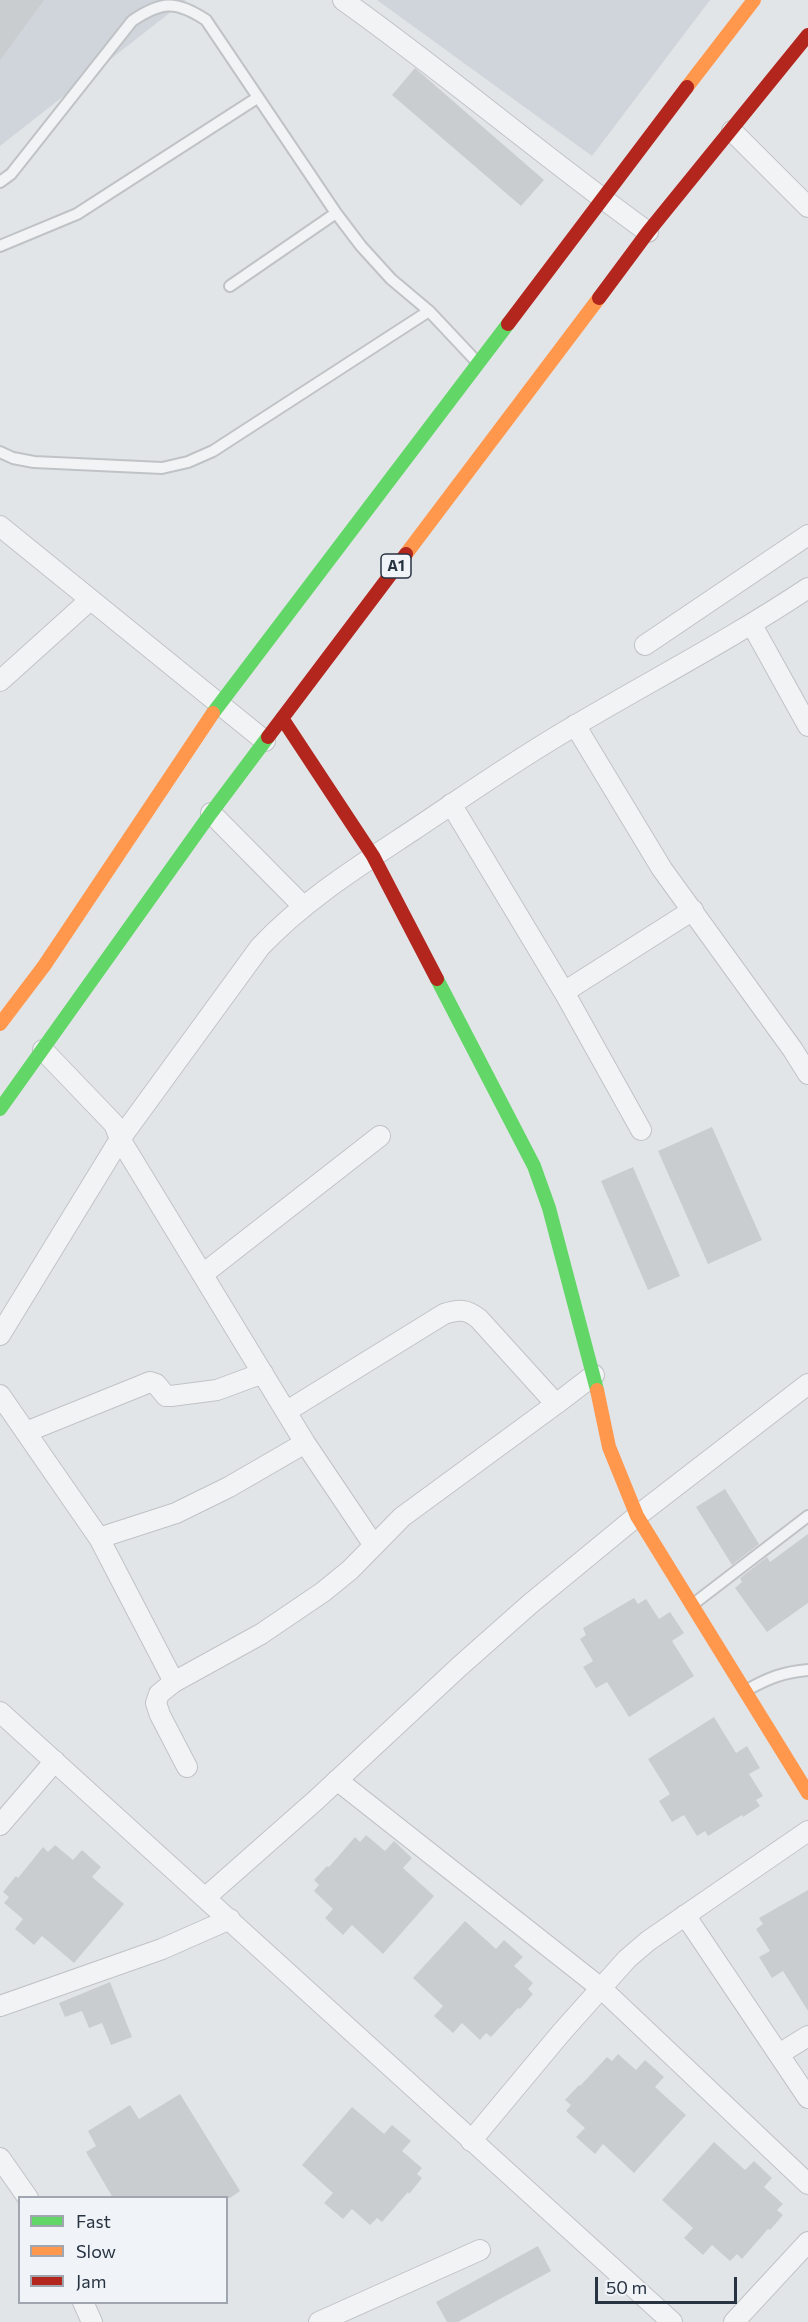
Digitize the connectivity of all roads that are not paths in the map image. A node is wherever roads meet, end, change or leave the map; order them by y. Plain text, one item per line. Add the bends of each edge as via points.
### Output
1 (343, 0) edge
2 (754, 0) edge
3 (808, 35) edge
4 (257, 98) junction
5 (732, 131) junction
6 (0, 182) edge
7 (601, 198) junction
8 (808, 207) edge
9 (336, 213) junction
10 (648, 232) junction
11 (0, 246) edge
12 (230, 286) dead end
13 (429, 311) junction
14 (478, 364) junction
15 (0, 452) edge
16 (1, 529) edge
17 (808, 535) edge
18 (808, 588) edge
19 (90, 600) junction
20 (752, 625) junction
21 (645, 645) dead end
22 (0, 681) edge
23 (219, 704) junction
24 (282, 718) junction
25 (575, 725) junction
26 (808, 726) edge
27 (265, 741) junction
28 (451, 804) junction
29 (211, 813) junction
30 (374, 856) junction
31 (304, 907) junction
32 (693, 910) junction
33 (564, 992) junction
34 (0, 1024) edge
35 (43, 1050) junction
36 (808, 1074) edge
37 (0, 1109) edge
38 (641, 1130) dead end
39 (380, 1136) dead end
40 (120, 1140) junction
41 (203, 1274) junction
42 (0, 1335) edge
43 (263, 1373) junction
44 (594, 1376) junction
45 (808, 1384) edge
46 (0, 1395) edge
47 (556, 1404) junction
48 (286, 1411) junction
49 (26, 1432) junction
50 (305, 1443) junction
51 (637, 1515) junction
52 (808, 1516) edge
53 (99, 1538) junction
54 (373, 1545) junction
55 (692, 1605) junction
56 (808, 1670) edge
57 (174, 1682) junction
58 (745, 1691) junction
59 (0, 1712) edge
60 (55, 1761) junction
61 (187, 1767) dead end
62 (337, 1780) junction
63 (808, 1793) edge
64 (0, 1825) edge
65 (808, 1831) edge
66 (206, 1897) junction
67 (685, 1915) junction
68 (230, 1919) junction
69 (602, 1989) junction
70 (0, 2006) edge
71 (808, 2036) edge
72 (778, 2054) junction
73 (808, 2098) edge
74 (471, 2141) junction
75 (0, 2158) edge
76 (808, 2184) edge
77 (27, 2196) edge
78 (808, 2242) edge
79 (480, 2250) dead end
80 (84, 2304) edge
81 (92, 2322) edge
82 (319, 2322) edge
83 (672, 2322) edge
84 (734, 2322) edge

1 - 7 street via 415,51
2 - 7 main road
3 - 5 main road, A1
4 - 6 lane via 206,20 189,9 170,4 150,9 132,21 11,174
4 - 9 lane
4 - 11 lane via 77,214
5 - 8 street
5 - 10 main road, A1
7 - 10 street
7 - 14 main road
9 - 12 lane
9 - 13 lane via 391,279
10 - 24 main road, A1
13 - 14 lane
13 - 15 lane via 213,451 188,462 162,468 34,462
14 - 23 main road
16 - 19 street
17 - 21 street
18 - 20 street
19 - 22 street
19 - 23 street
20 - 25 street
20 - 26 street
23 - 27 street
23 - 34 main road via 44,966
24 - 27 main road, A1
24 - 30 main road
25 - 28 street
25 - 32 street via 646,845
27 - 29 main road, A1
28 - 30 street
28 - 33 street
29 - 31 street
29 - 35 main road, A1
30 - 31 street
30 - 44 main road via 534,1166
31 - 40 street via 260,947
32 - 33 street
32 - 36 street
33 - 38 street
35 - 37 main road, A1
35 - 40 street via 114,1124
39 - 41 street
40 - 41 street
40 - 42 street
41 - 43 street
43 - 48 street
43 - 49 street via 217,1390 171,1396 163,1394 156,1384 145,1383
44 - 47 street
44 - 51 main road via 609,1447
45 - 51 street
46 - 49 street
47 - 48 street via 479,1319 470,1311 458,1310 444,1314
47 - 54 street via 402,1517
48 - 50 street
49 - 53 street
50 - 53 street via 176,1513
50 - 54 street
51 - 55 main road
51 - 62 street via 460,1666
52 - 55 lane
53 - 57 street
54 - 57 street via 323,1592 261,1634
55 - 58 main road
56 - 58 lane via 786,1671
57 - 61 street via 159,1694 156,1703
58 - 63 main road
59 - 60 street
60 - 64 street
60 - 66 street
62 - 66 street
62 - 69 street
65 - 67 street
66 - 68 street
67 - 69 street via 634,1953
67 - 72 street
68 - 70 street via 162,1949
68 - 74 street
69 - 74 street
69 - 76 street
71 - 72 street
72 - 73 street
74 - 83 street
75 - 77 street
78 - 84 street
79 - 82 street
80 - 81 street

